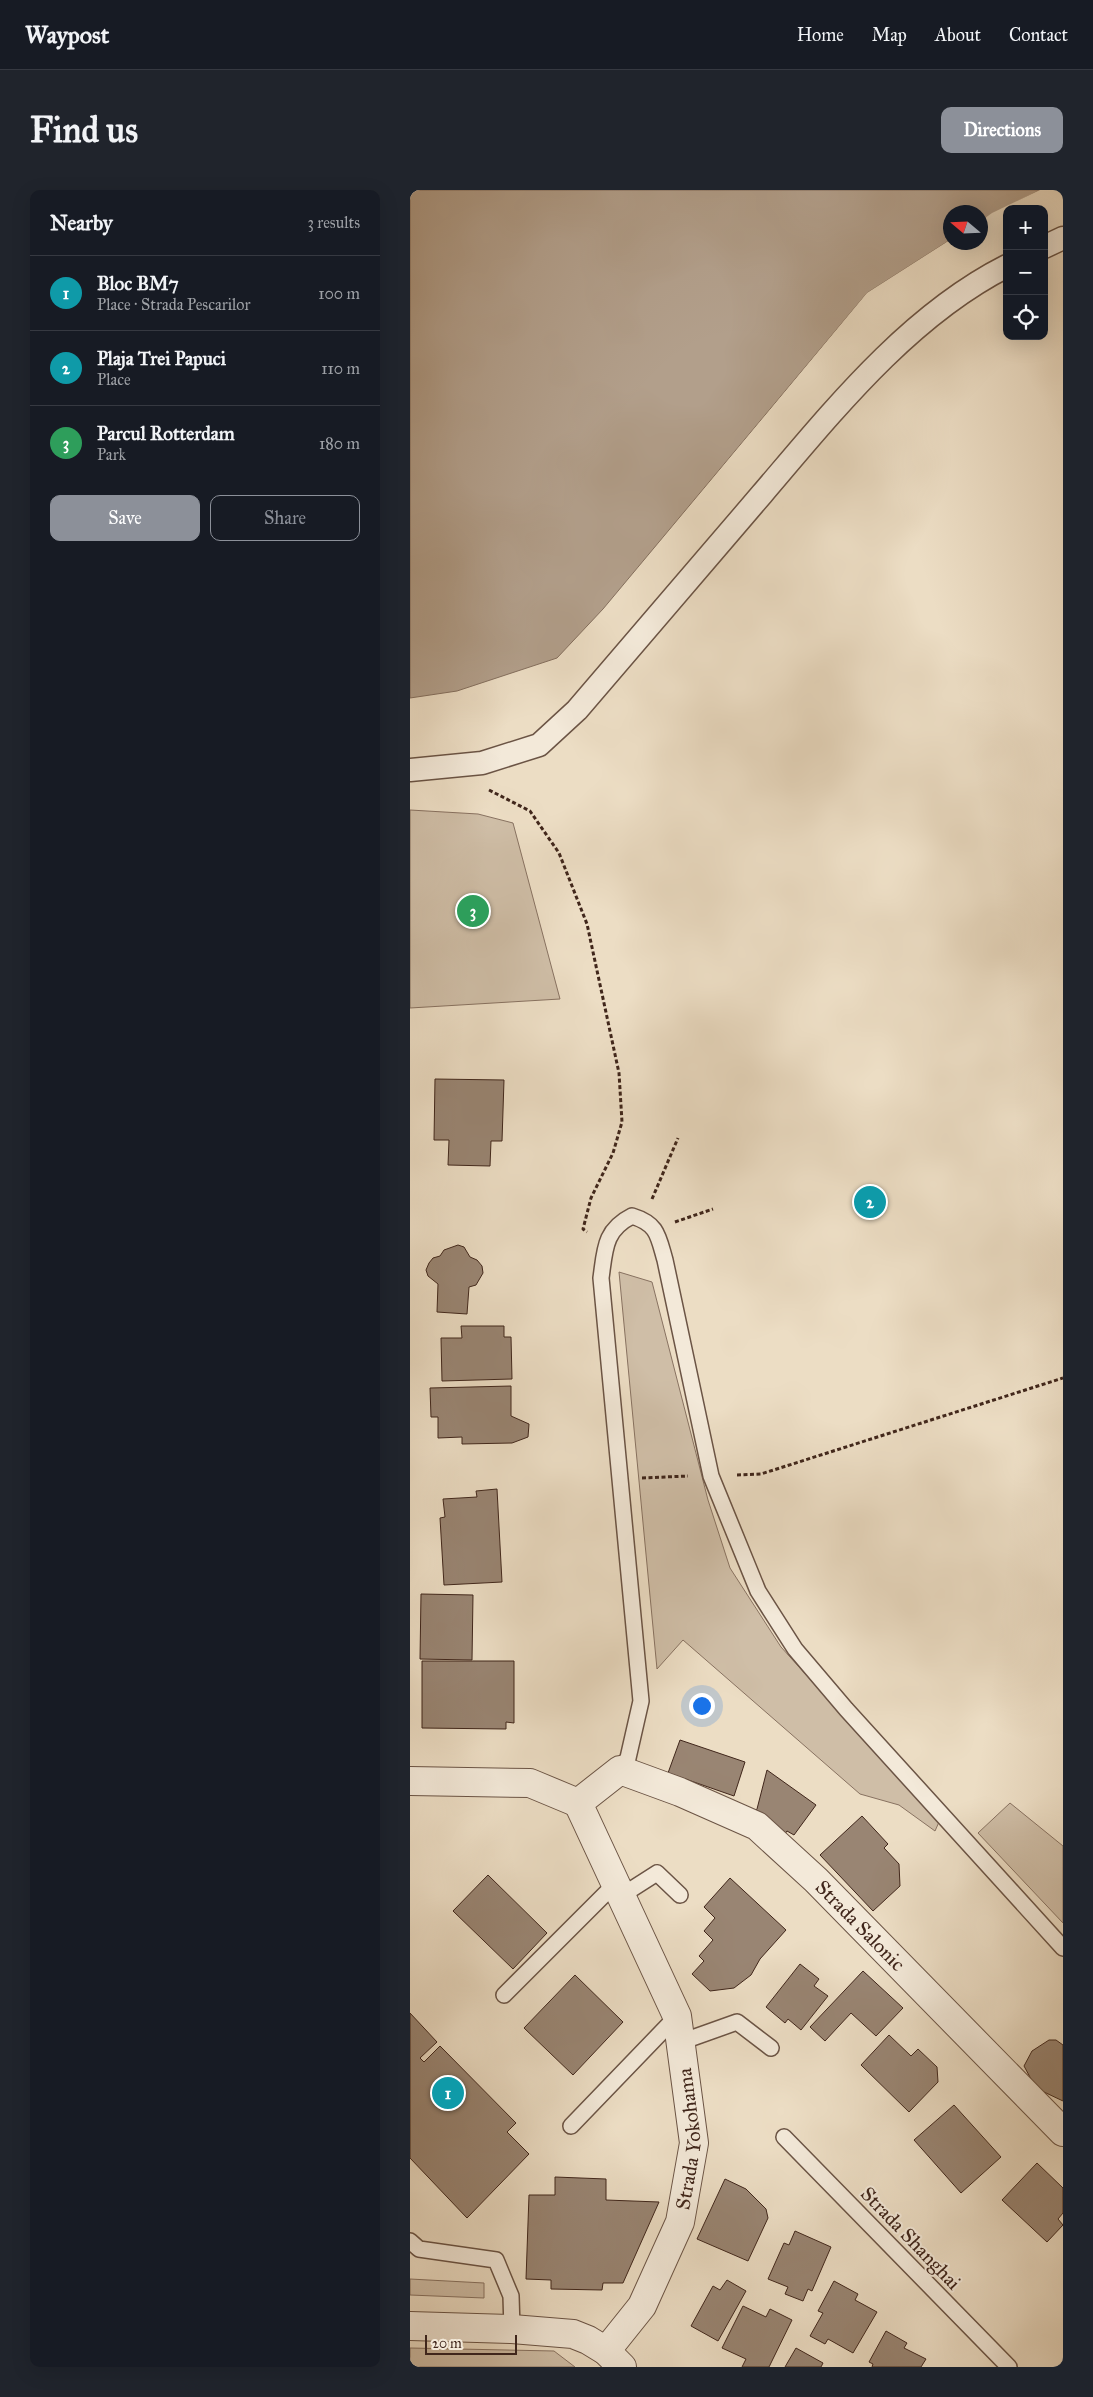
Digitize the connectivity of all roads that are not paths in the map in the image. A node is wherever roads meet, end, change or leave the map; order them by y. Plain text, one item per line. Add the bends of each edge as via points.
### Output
1 (1063, 238) edge
2 (1048, 245) edge
3 (1003, 268) edge
4 (410, 770) edge
5 (620, 1770) junction
6 (410, 1781) edge
7 (578, 1803) junction
8 (618, 1889) junction
9 (680, 1894) dead end
10 (1063, 1948) edge
11 (504, 1995) dead end
12 (679, 2029) junction
13 (771, 2048) dead end
14 (571, 2126) dead end
15 (1063, 2132) edge
16 (784, 2137) dead end
17 (410, 2241) edge
18 (410, 2326) edge
19 (512, 2329) junction
20 (614, 2359) edge
21 (1008, 2367) edge

1 - 2 street
3 - 4 street via 977,281 897,345 844,398 577,710 548,738 539,745 482,763
5 - 7 street
5 - 10 lane via 628,1758 641,1701 601,1278 609,1234 620,1222 632,1216 656,1229 711,1476 758,1591 795,1649 846,1709
5 - 15 street, Strada Salonic via 757,1826 816,1880
6 - 7 street via 530,1783
7 - 8 street, Strada Yokohama
8 - 9 lane via 657,1873
8 - 11 lane
8 - 12 street, Strada Yokohama
12 - 13 lane via 736,2022
12 - 14 lane
12 - 20 street, Strada Yokohama via 694,2144 680,2222
16 - 21 lane, Strada Shanghai
17 - 19 lane via 418,2249 496,2260 511,2296
18 - 19 street
19 - 20 street via 573,2334 588,2340

